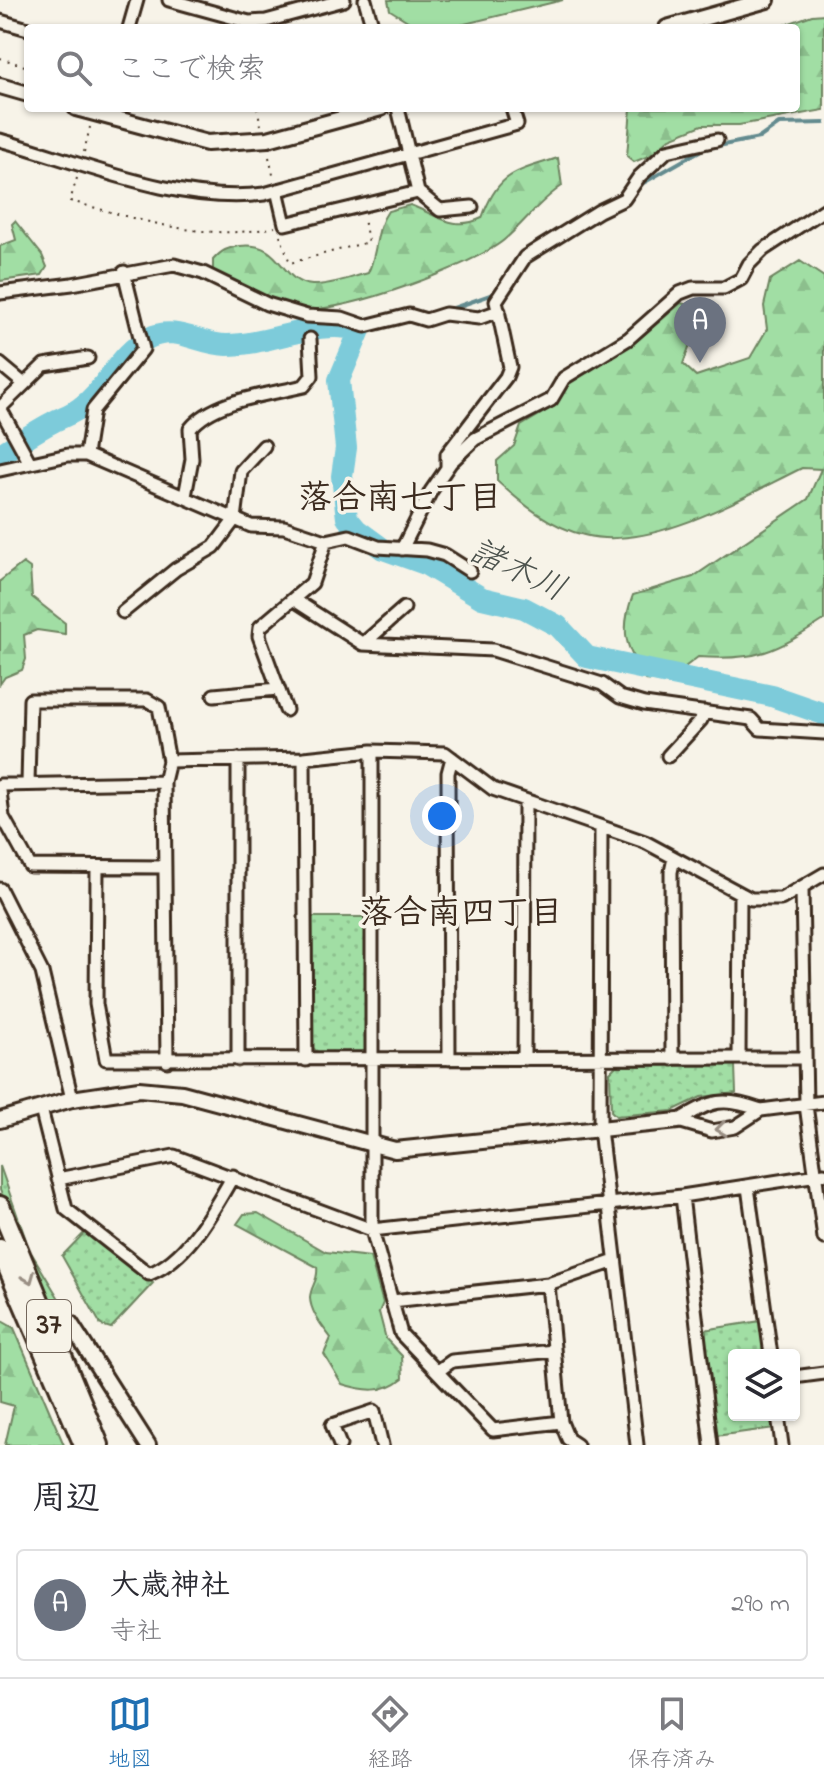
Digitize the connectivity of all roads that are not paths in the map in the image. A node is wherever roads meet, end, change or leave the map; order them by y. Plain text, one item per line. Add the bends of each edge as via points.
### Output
1 (137, 0) edge
2 (169, 0) edge
3 (344, 0) edge
4 (365, 0) edge
5 (767, 0) edge
6 (0, 21) edge
7 (130, 24) edge
8 (372, 24) edge
9 (681, 24) edge
10 (24, 28) edge
11 (0, 86) edge
12 (24, 93) edge
13 (91, 112) edge
14 (367, 112) edge
15 (399, 112) edge
16 (513, 112) edge
17 (0, 140) edge
18 (717, 140) dead end
19 (411, 154) junction
20 (277, 190) junction
21 (418, 192) junction
22 (472, 207) dead end
23 (824, 210) edge
24 (124, 272) junction
25 (0, 293) edge
26 (499, 311) junction
27 (310, 339) dead end
28 (88, 358) dead end
29 (0, 364) edge
30 (24, 384) junction
31 (0, 408) edge
32 (264, 446) dead end
33 (86, 455) junction
34 (30, 463) junction
35 (447, 467) junction
36 (0, 470) edge
37 (185, 496) junction
38 (235, 519) junction
39 (326, 541) junction
40 (402, 549) junction
41 (470, 571) dead end
42 (293, 599) junction
43 (404, 608) dead end
44 (123, 612) dead end
45 (363, 644) junction
46 (278, 689) junction
47 (214, 695) dead end
48 (286, 710) dead end
49 (704, 712) junction
50 (824, 733) edge
51 (372, 751) junction
52 (668, 756) dead end
53 (304, 758) junction
54 (452, 758) junction
55 (238, 759) junction
56 (169, 761) junction
57 (164, 782) junction
58 (28, 784) junction
59 (0, 788) edge
60 (525, 803) junction
61 (601, 827) junction
62 (674, 858) junction
63 (97, 867) junction
64 (165, 867) junction
65 (824, 874) edge
66 (0, 889) edge
67 (802, 889) junction
68 (740, 893) junction
69 (739, 1058) junction
70 (805, 1058) junction
71 (373, 1059) junction
72 (449, 1059) junction
73 (524, 1059) junction
74 (600, 1059) junction
75 (672, 1059) junction
76 (238, 1060) junction
77 (306, 1060) junction
78 (167, 1061) junction
79 (72, 1099) junction
80 (824, 1102) edge
81 (806, 1105) junction
82 (41, 1109) junction
83 (761, 1110) junction
84 (0, 1120) edge
85 (678, 1121) junction
86 (600, 1129) junction
87 (373, 1147) junction
88 (820, 1175) edge
89 (233, 1176) junction
90 (58, 1179) junction
91 (748, 1187) junction
92 (682, 1196) junction
93 (608, 1205) junction
94 (0, 1206) edge
95 (372, 1230) junction
96 (824, 1238) edge
97 (0, 1249) edge
98 (615, 1261) junction
99 (548, 1284) junction
100 (392, 1301) junction
101 (44, 1314) junction
102 (770, 1349) edge
103 (554, 1351) junction
104 (438, 1371) junction
105 (824, 1373) edge
106 (800, 1376) edge
107 (779, 1421) edge
108 (561, 1422) junction
109 (84, 1445) edge
110 (99, 1445) edge
111 (148, 1445) edge
112 (340, 1445) edge
113 (382, 1445) edge
114 (577, 1445) edge
115 (637, 1445) edge
116 (711, 1445) edge
117 (782, 1445) edge

1 - 7 street
2 - 3 street via 249,22
4 - 8 street
5 - 9 street
6 - 10 street
11 - 12 street
13 - 14 street via 207,143 237,143
15 - 19 street
16 - 19 street via 517,124
17 - 20 street via 207,196
18 - 26 street via 667,151 624,199 525,257 496,301
19 - 20 street
19 - 21 street
20 - 21 street via 285,224
21 - 22 street via 440,210
23 - 35 street via 763,250 741,279 724,288 680,293 628,339 564,378 551,400 475,439
24 - 25 street
24 - 26 street via 174,265 267,304 365,326 409,315 426,320 445,314 479,318
24 - 33 street via 143,349 93,410
26 - 35 street via 510,367 447,454
27 - 37 street via 312,376 304,386 220,408 197,420 190,429 192,459
28 - 30 street via 44,365
29 - 30 street
30 - 31 street
31 - 34 street
32 - 38 street via 241,471
33 - 34 street
33 - 37 street
34 - 36 street
35 - 40 street
37 - 38 street
38 - 39 street via 251,526 300,530
38 - 44 street via 214,547 176,569
39 - 40 street via 349,536
39 - 42 street via 312,583
40 - 41 street via 445,555
42 - 45 street
42 - 46 street via 265,621 259,636
43 - 45 street
45 - 49 street via 493,650 602,684 620,697
46 - 47 street
46 - 48 street
49 - 50 street via 751,719 760,729
49 - 52 street
51 - 53 street
51 - 54 street via 445,753
51 - 71 street
53 - 55 street
53 - 77 street
54 - 60 street via 493,789
54 - 72 street
55 - 56 street
55 - 76 street
56 - 57 street
56 - 58 street via 159,707 147,700 30,700
57 - 58 street
57 - 64 street
58 - 59 street
59 - 63 street via 3,817 30,866
60 - 61 street
60 - 73 street
61 - 62 street
61 - 74 street
62 - 68 street
62 - 75 street
63 - 64 street
63 - 78 street via 96,1004 106,1059
64 - 78 street
65 - 67 street
66 - 79 street via 42,972
67 - 68 street via 781,899 751,899
67 - 70 street
68 - 69 street
69 - 70 street
69 - 75 street
70 - 81 street
71 - 72 street
71 - 77 street
71 - 87 street
72 - 73 street
73 - 74 street
74 - 75 street
74 - 86 street
76 - 77 street
76 - 78 street
79 - 82 street
79 - 87 street via 139,1089 182,1093
80 - 81 street
81 - 83 street
81 - 88 street
82 - 84 street
82 - 90 street
83 -> 85 street via 735,1127 712,1131
83 - 85 street via 721,1100 705,1103
85 - 86 street
86 - 87 street via 421,1149
86 - 93 street
87 - 95 street
88 - 91 street
88 - 96 street
89 - 90 street via 174,1156
89 - 90 street via 202,1228 160,1270 149,1274 66,1209
89 - 95 street
91 - 92 street
91 - 102 street
92 - 93 street
92 - 116 street
93 - 95 street
93 - 98 street
94 -> 101 main road, 37
95 - 100 street
97 - 109 main road, 37
98 - 99 street
98 - 115 street
99 - 100 street
99 - 103 street
100 - 104 street via 401,1334
101 - 110 main road, 37
101 - 111 street via 70,1323
103 - 104 street via 452,1361
103 - 108 street
104 - 108 street via 493,1430
105 - 106 street
107 - 117 street
108 - 114 street
112 - 113 street via 332,1425 374,1411

